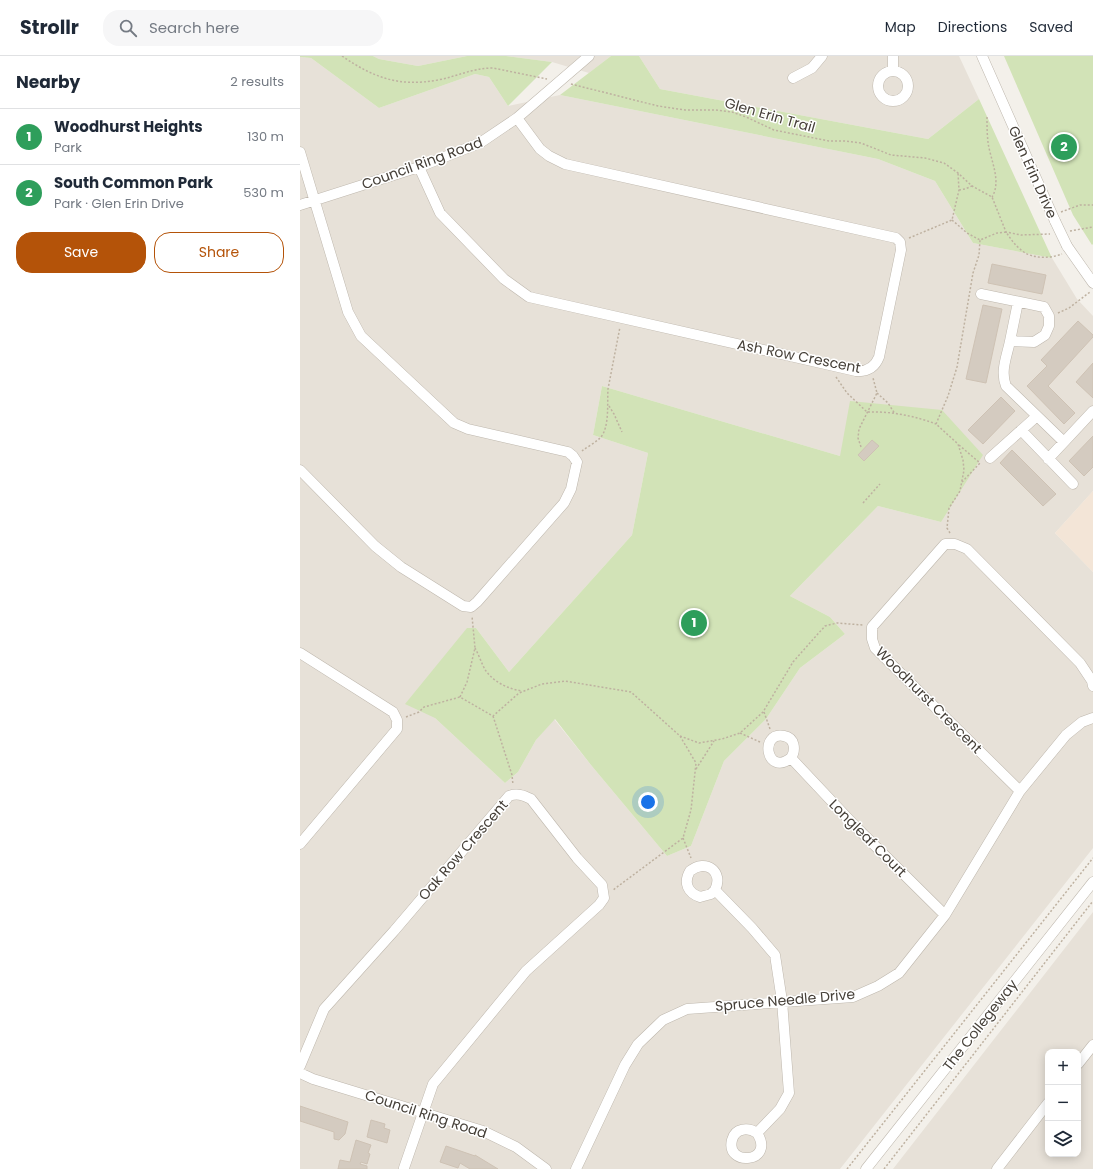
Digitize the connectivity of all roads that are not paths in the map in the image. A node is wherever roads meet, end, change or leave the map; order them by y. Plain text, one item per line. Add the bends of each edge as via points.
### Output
1 (589, 56) edge
2 (822, 56) edge
3 (893, 56) edge
4 (982, 56) edge
5 (893, 71) dead end
6 (793, 78) dead end
7 (517, 118) junction
8 (300, 152) edge
9 (419, 167) junction
10 (314, 201) junction
11 (300, 205) edge
12 (1093, 283) edge
13 (982, 294) dead end
14 (1018, 302) junction
15 (1010, 341) junction
16 (1093, 411) edge
17 (1037, 416) junction
18 (1021, 430) junction
19 (1064, 442) junction
20 (990, 458) dead end
21 (1048, 459) junction
22 (300, 470) edge
23 (1073, 484) dead end
24 (300, 653) edge
25 (1093, 686) edge
26 (1093, 718) edge
27 (792, 758) junction
28 (1020, 791) junction
29 (300, 844) edge
30 (1093, 882) edge
31 (715, 890) junction
32 (945, 915) junction
33 (782, 1002) junction
34 (1093, 1045) edge
35 (1081, 1060) edge
36 (300, 1066) edge
37 (300, 1073) edge
38 (1045, 1107) edge
39 (423, 1112) junction
40 (757, 1133) dead end
41 (1002, 1167) edge
42 (402, 1169) edge
43 (546, 1169) edge
44 (576, 1169) edge
45 (866, 1169) edge

1 - 7 street, Council Ring Road
2 - 6 street via 812,68
3 - 5 street
4 - 12 street, Glen Erin Drive, bridge via 1053,218 1068,248
7 - 9 street, Council Ring Road via 480,143
7 - 9 street, Ash Row Crescent via 540,149 565,164 896,238 900,242 901,250 879,357 875,364 871,369 856,371 529,298 504,280 440,213
8 - 10 street
9 - 10 street, Council Ring Road
10 - 11 street, Council Ring Road
10 - 22 street via 348,312 361,336 454,423 468,429 568,452 577,462 571,489 564,503 471,606 463,606 401,567 375,546
13 - 14 street
14 - 15 street
14 - 15 street via 1044,307 1049,316 1049,326 1045,335 1034,342
15 - 17 street via 1003,379 1006,386
16 - 19 street
17 - 18 street
17 - 19 street
18 - 20 street
18 - 21 street
19 - 21 street
21 - 23 street
24 - 29 street via 393,712 397,720 397,729
25 - 28 street, Woodhurst Crescent via 1080,663 967,549 955,544 945,544 872,627 875,648
26 - 28 street, Spruce Needle Drive via 1082,722 1066,735
27 - 27 street via 795,752 794,745 785,736 778,736 768,744 768,755 776,762 787,762
27 - 32 street, Longleaf Court via 855,826
28 - 32 street, Spruce Needle Drive
30 - 45 street, The Collegeway
31 - 31 street via 718,880 714,871 705,866 695,867 690,871 687,876 687,887 690,892 700,897
31 - 33 street via 775,955
32 - 33 street, Spruce Needle Drive via 899,973 878,986 853,997
33 - 40 street via 789,1094 780,1109
33 - 44 street, Spruce Needle Drive via 687,1009 663,1020 638,1044 625,1065
34 - 35 street
36 - 39 street, Oak Row Crescent via 324,1009 509,796 524,795 531,799 577,858 602,885 604,898 526,971 434,1084
37 - 39 street, Council Ring Road
38 - 41 street
39 - 42 street
39 - 43 street, Council Ring Road via 499,1138

